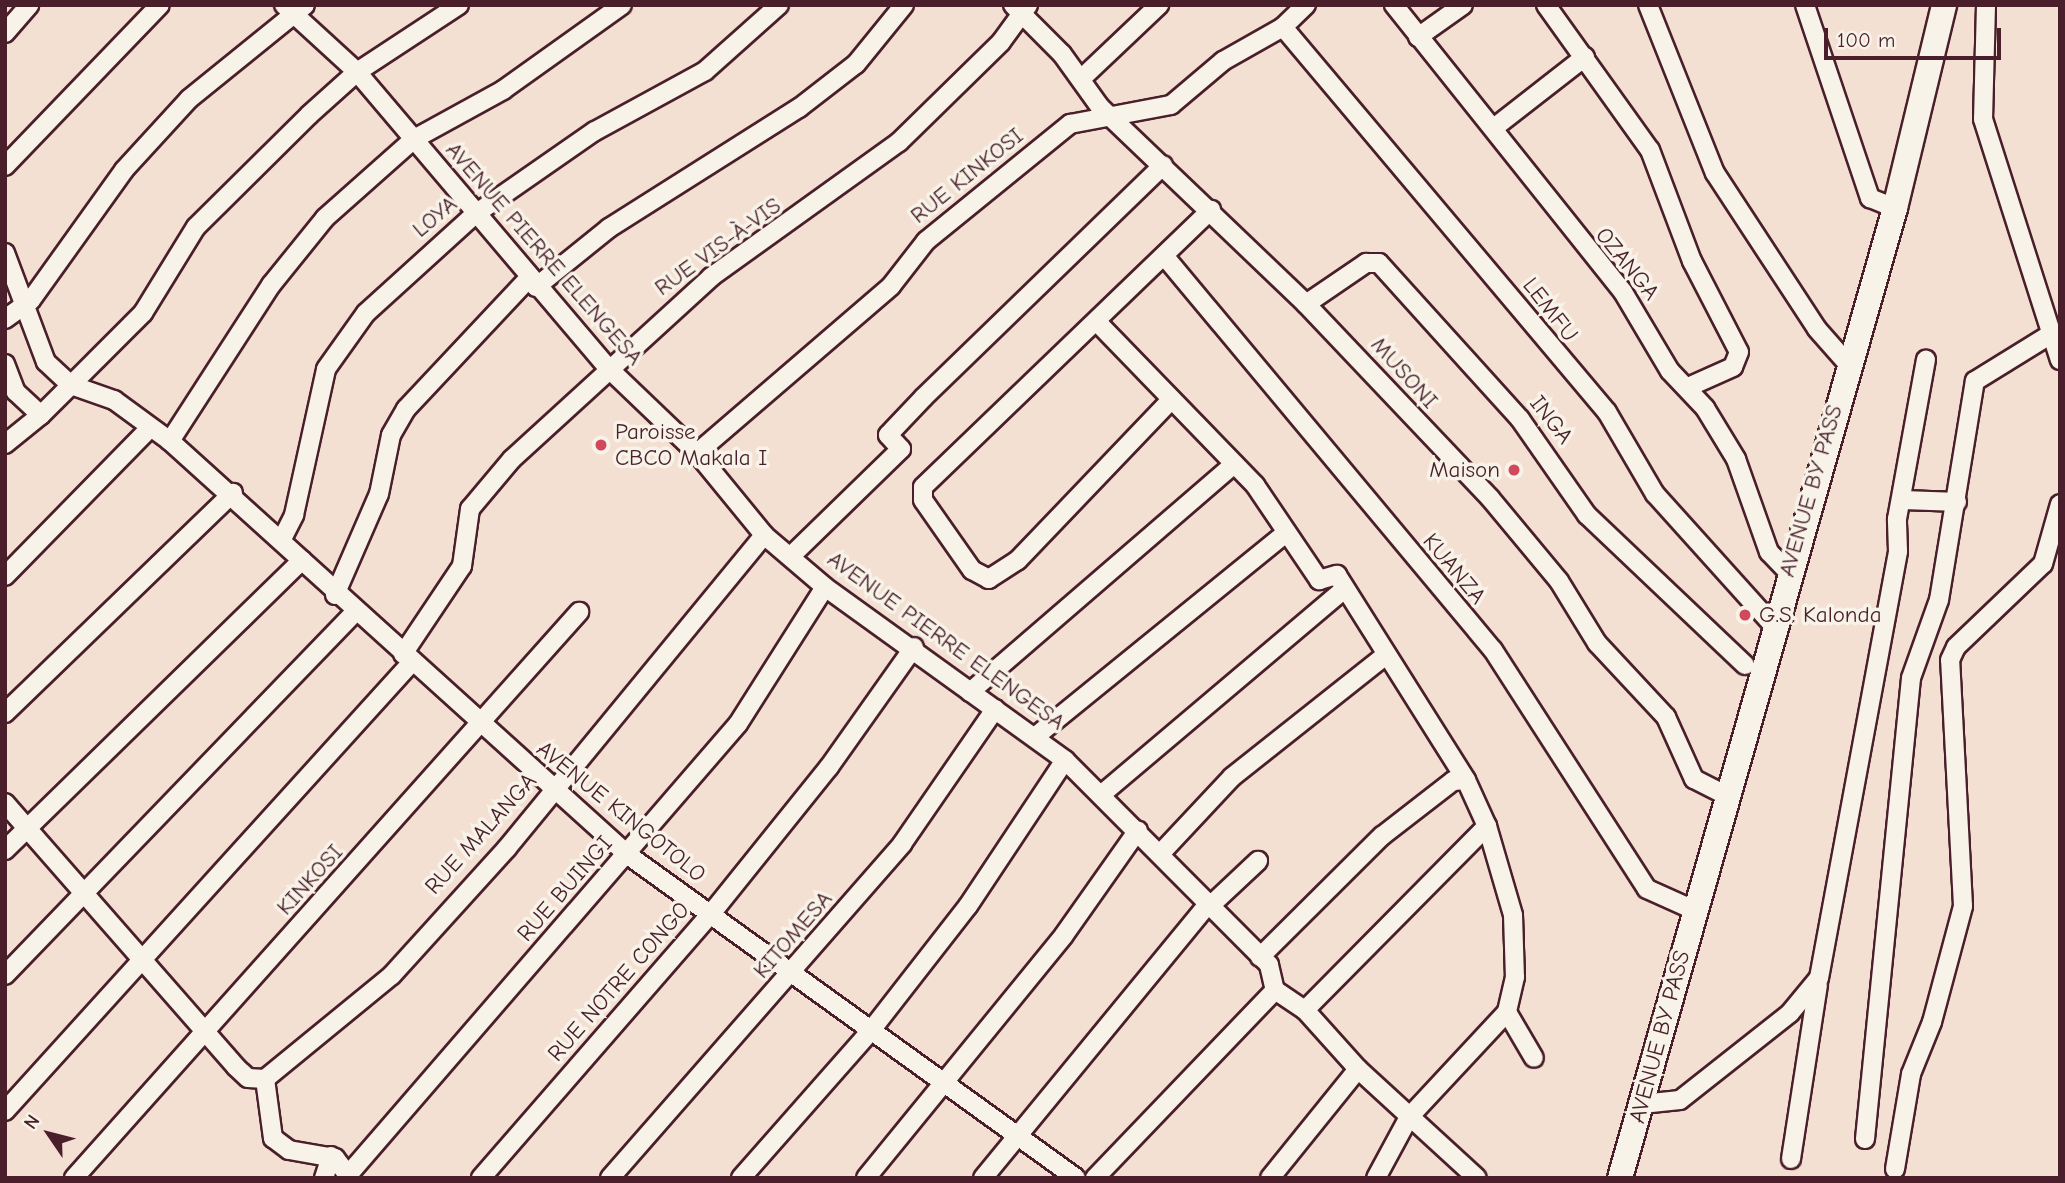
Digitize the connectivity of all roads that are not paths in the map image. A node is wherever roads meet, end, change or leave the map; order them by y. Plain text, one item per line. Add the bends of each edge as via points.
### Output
1 (29, 5) edge
2 (160, 5) edge
3 (459, 5) edge
4 (622, 5) edge
5 (779, 5) edge
6 (904, 5) edge
7 (1159, 5) edge
8 (1306, 5) edge
9 (1394, 5) edge
10 (1463, 5) edge
11 (1546, 5) edge
12 (1648, 5) edge
13 (1805, 5) edge
14 (1944, 5) edge
15 (1986, 5) edge
16 (294, 9) edge
17 (1020, 10) edge
18 (1283, 27) junction
19 (5, 33) edge
20 (1418, 37) junction
21 (1585, 57) junction
22 (357, 72) junction
23 (1081, 79) junction
24 (1109, 116) junction
25 (1495, 127) junction
26 (414, 139) junction
27 (1163, 165) junction
28 (5, 166) edge
29 (1895, 208) junction
30 (1211, 210) junction
31 (474, 215) junction
32 (5, 253) edge
33 (1166, 258) junction
34 (533, 282) junction
35 (28, 303) junction
36 (1306, 304) junction
37 (5, 318) edge
38 (1098, 323) junction
39 (2051, 334) junction
40 (1926, 360) dead end
41 (2060, 360) edge
42 (5, 364) edge
43 (1848, 364) junction
44 (607, 367) junction
45 (71, 385) junction
46 (1688, 387) junction
47 (1169, 402) junction
48 (41, 415) junction
49 (148, 430) junction
50 (170, 440) junction
51 (5, 444) edge
52 (697, 453) junction
53 (1234, 464) junction
54 (233, 494) junction
55 (1905, 500) junction
56 (1957, 502) junction
57 (2060, 504) edge
58 (1286, 533) junction
59 (764, 534) junction
60 (282, 539) junction
61 (792, 555) junction
62 (302, 560) junction
63 (1787, 572) junction
64 (5, 576) edge
65 (825, 587) junction
66 (1345, 589) junction
67 (335, 595) junction
68 (355, 612) junction
69 (579, 612) dead end
70 (1773, 625) junction
71 (914, 647) junction
72 (1386, 655) junction
73 (407, 658) junction
74 (1745, 665) dead end
75 (970, 692) junction
76 (995, 709) junction
77 (5, 713) edge
78 (483, 726) junction
79 (1036, 736) junction
80 (1065, 760) junction
81 (1466, 780) junction
82 (556, 788) junction
83 (1102, 794) junction
84 (1726, 795) junction
85 (5, 803) edge
86 (1487, 827) junction
87 (28, 829) junction
88 (1138, 830) junction
89 (5, 850) edge
90 (1160, 854) junction
91 (628, 855) junction
92 (1258, 861) dead end
93 (85, 890) junction
94 (1209, 904) junction
95 (1694, 910) junction
96 (710, 915) junction
97 (1260, 957) junction
98 (143, 959) junction
99 (794, 970) junction
100 (5, 975) edge
101 (1819, 978) junction
102 (1275, 990) junction
103 (1305, 1010) junction
104 (1507, 1012) junction
105 (206, 1032) junction
106 (869, 1033) junction
107 (1534, 1058) dead end
108 (1358, 1069) junction
109 (265, 1079) junction
110 (946, 1086) junction
111 (1642, 1104) junction
112 (5, 1111) edge
113 (1409, 1117) junction
114 (1021, 1135) junction
115 (1865, 1139) dead end
116 (331, 1156) junction
117 (1791, 1159) dead end
118 (1895, 1169) dead end
119 (349, 1176) edge
120 (74, 1178) edge
121 (324, 1178) edge
122 (481, 1178) edge
123 (610, 1178) edge
124 (741, 1178) edge
125 (866, 1178) edge
126 (983, 1178) edge
127 (1076, 1178) edge
128 (1095, 1178) edge
129 (1270, 1178) edge
130 (1376, 1178) edge
131 (1477, 1178) edge
132 (1620, 1178) edge

1 - 19 street
2 - 28 street
3 - 22 street
4 - 26 street via 503,90
5 - 31 street, LOYA via 705,71 595,131
6 - 34 street via 847,71
7 - 23 street
8 - 18 street, RUE KINKOSI
9 - 20 street, OZANGA
10 - 20 street
11 - 21 street
12 - 43 street via 1715,173 1817,330
13 - 29 street via 1870,198
14 - 29 highway, AVENUE BY PASS
15 - 39 street via 1983,119
16 - 22 street, AVENUE PIERRE ELENGESA
16 - 35 street via 189,99 124,170
17 - 23 street, MUSONI
17 - 44 street, RUE VIS-À-VIS via 900,142 711,277
18 - 24 street, RUE KINKOSI via 1223,61 1171,106
18 - 70 street, LEMFU via 1607,412 1663,503
20 - 25 street, OZANGA
21 - 25 street
21 - 46 street via 1650,150 1692,261 1739,352 1733,367
22 - 26 street, AVENUE PIERRE ELENGESA
22 - 45 street via 196,228 143,313
23 - 24 street, MUSONI
24 - 27 street, MUSONI
24 - 52 street, RUE KINKOSI via 1070,124 936,232 891,286
25 - 46 street, OZANGA via 1577,242 1623,292 1670,371
26 - 31 street, AVENUE PIERRE ELENGESA
26 - 50 street via 299,247
27 - 30 street, MUSONI
27 - 61 street via 888,435 901,449
29 - 43 highway, AVENUE BY PASS
30 - 33 street
30 - 36 street, MUSONI
31 - 34 street, AVENUE PIERRE ELENGESA
31 - 60 street, LOYA via 366,313 337,349
32 - 35 street
33 - 38 street
33 - 95 street, KUANZA via 1493,650 1647,889
34 - 44 street, AVENUE PIERRE ELENGESA
34 - 67 street via 406,409 391,435 379,494
35 - 37 street
35 - 45 street via 46,362
36 - 74 street, INGA via 1366,263 1379,263 1520,419 1587,515
36 - 84 street, MUSONI via 1490,498 1559,581 1597,643 1666,717 1694,779
38 - 47 street
38 - 47 street via 923,487 923,500 972,570 989,579 1018,560
39 - 41 street
39 - 56 street via 1975,381
40 - 55 street
42 - 48 street via 16,392
43 - 63 highway, AVENUE BY PASS
44 - 52 street, AVENUE PIERRE ELENGESA
44 - 73 street, RUE VIS-À-VIS via 479,494 465,524 462,566
45 - 48 street
45 - 49 street, AVENUE KINGOTOLO via 114,400
46 - 63 street, OZANGA via 1736,458 1769,552
47 - 53 street
48 - 51 street
49 - 50 street, AVENUE KINGOTOLO
49 - 64 street
50 - 54 street, AVENUE KINGOTOLO
52 - 59 street, AVENUE PIERRE ELENGESA
53 - 58 street
53 - 75 street
54 - 60 street, AVENUE KINGOTOLO
54 - 77 street
55 - 56 street
55 - 101 street
56 - 115 street via 1939,600 1911,678
57 - 118 street via 2043,564 1956,647 1950,660 1963,906 1932,1022 1911,1074
58 - 66 street via 1319,580 1336,575
58 - 79 street
59 - 61 street, AVENUE PIERRE ELENGESA
59 - 82 street, RUE MALANGA
60 - 62 street, AVENUE KINGOTOLO
61 - 65 street, AVENUE PIERRE ELENGESA
62 - 67 street, AVENUE KINGOTOLO
62 - 87 street
63 - 70 highway, AVENUE BY PASS
65 - 71 street, AVENUE PIERRE ELENGESA
65 - 91 street, RUE BUINGI via 738,724
66 - 72 street
66 - 83 street
67 - 68 street, AVENUE KINGOTOLO
68 - 73 street, AVENUE KINGOTOLO
68 - 93 street
69 - 78 street, KINKOSI
70 - 84 highway, AVENUE BY PASS
71 - 75 street, AVENUE PIERRE ELENGESA
71 - 96 street, RUE NOTRE CONGO via 829,768
72 - 81 street
72 - 90 street via 1233,777
73 - 78 street, AVENUE KINGOTOLO
73 - 98 street, RUE VIS-À-VIS
75 - 76 street, AVENUE PIERRE ELENGESA
76 - 79 street, AVENUE PIERRE ELENGESA
76 - 99 street, KITOMESA via 902,844
78 - 82 street, AVENUE KINGOTOLO
78 - 105 street, KINKOSI
79 - 80 street, AVENUE PIERRE ELENGESA
80 - 83 street, AVENUE PIERRE ELENGESA
80 - 106 street via 1005,857
81 - 86 street
81 - 97 street via 1454,781 1382,836
82 - 91 street, AVENUE KINGOTOLO
82 - 109 street, RUE MALANGA via 392,975
83 - 88 street, AVENUE PIERRE ELENGESA
84 - 95 highway, AVENUE BY PASS
85 - 87 street
86 - 103 street
86 - 104 street via 1514,915 1515,977
87 - 89 street
87 - 93 street
88 - 90 street, AVENUE PIERRE ELENGESA
88 - 110 street
90 - 94 street, AVENUE PIERRE ELENGESA
91 - 96 street, AVENUE KINGOTOLO
91 - 119 street, RUE BUINGI
92 - 94 street
93 - 98 street
93 - 100 street
94 - 97 street, AVENUE PIERRE ELENGESA
94 - 114 street
95 - 111 highway, AVENUE BY PASS
96 - 99 street, AVENUE KINGOTOLO
96 - 122 street, RUE NOTRE CONGO
97 - 102 street, AVENUE PIERRE ELENGESA
98 - 105 street
98 - 112 street, RUE VIS-À-VIS
99 - 106 street, AVENUE KINGOTOLO
99 - 123 street, KITOMESA
101 - 111 street via 1790,1013 1680,1100
101 - 117 street
102 - 103 street
102 - 128 street
103 - 108 street
104 - 107 street
104 - 113 street
105 - 109 street via 248,1079
105 - 120 street, KINKOSI
106 - 110 street, AVENUE KINGOTOLO
106 - 124 street
108 - 113 street
108 - 129 street
109 - 116 street via 273,1138 289,1150
110 - 114 street, AVENUE KINGOTOLO
110 - 125 street
111 - 132 highway, AVENUE BY PASS
113 - 130 street
113 - 131 street
114 - 126 street
114 - 127 street, AVENUE KINGOTOLO
116 - 119 street
116 - 121 street

